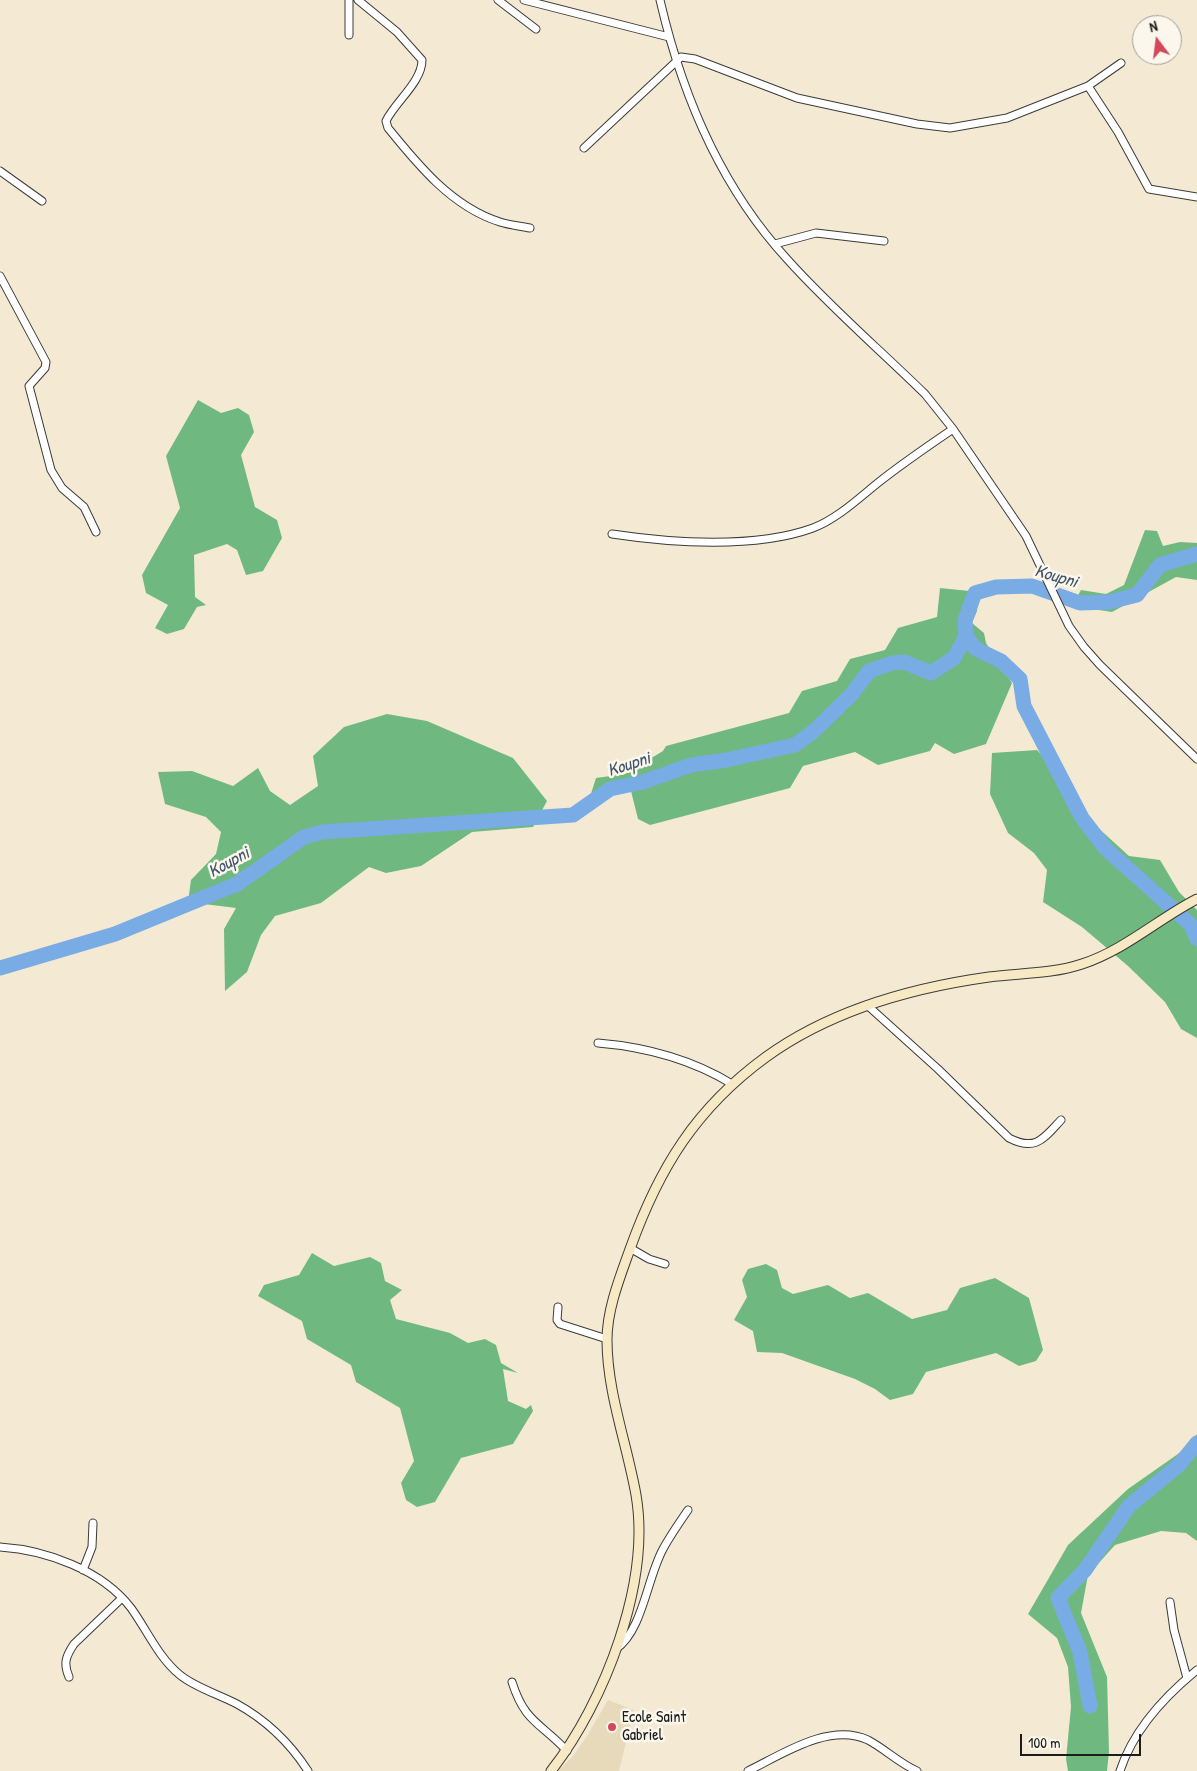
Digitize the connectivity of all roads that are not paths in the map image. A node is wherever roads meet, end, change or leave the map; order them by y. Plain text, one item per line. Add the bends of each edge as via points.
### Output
1 (348, 0) edge
2 (358, 0) edge
3 (498, 0) edge
4 (524, 0) edge
5 (660, 0) edge
6 (536, 29) dead end
7 (349, 35) dead end
8 (669, 37) junction
9 (676, 60) junction
10 (1120, 63) dead end
11 (1088, 86) junction
12 (584, 148) dead end
13 (0, 171) edge
14 (1197, 197) edge
15 (42, 201) dead end
16 (530, 228) dead end
17 (884, 241) dead end
18 (775, 244) junction
19 (0, 276) edge
20 (954, 429) junction
21 (96, 532) dead end
22 (612, 534) dead end
23 (1197, 759) edge
24 (1197, 899) edge
25 (867, 1005) junction
26 (598, 1043) dead end
27 (732, 1084) junction
28 (1061, 1120) dead end
29 (630, 1248) junction
30 (665, 1264) dead end
31 (558, 1307) dead end
32 (607, 1339) junction
33 (688, 1510) dead end
34 (93, 1523) dead end
35 (0, 1547) edge
36 (83, 1570) junction
37 (122, 1598) junction
38 (1170, 1602) dead end
39 (616, 1648) junction
40 (1197, 1670) edge
41 (70, 1677) dead end
42 (1187, 1678) junction
43 (512, 1682) dead end
44 (567, 1751) junction
45 (308, 1771) edge
46 (551, 1771) edge
47 (748, 1771) edge
48 (917, 1771) edge
49 (1120, 1771) edge

1 - 7 street
2 - 16 street via 397,32 422,60 412,84 386,121 388,128 442,188 478,213 500,222
3 - 6 street
4 - 8 street
5 - 8 street
8 - 9 street
9 - 11 street via 695,59 805,100 950,128 1007,118
9 - 12 street
9 - 18 street via 703,134 736,194
10 - 11 street
11 - 14 street via 1149,189
13 - 15 street
17 - 18 street via 816,233
18 - 20 street via 811,285 924,394
19 - 21 street via 46,362 45,368 29,386 51,470 62,488 84,507
20 - 22 street via 814,528 740,541 649,539
20 - 23 street via 1026,536 1069,626 1100,665
24 - 25 main road via 1130,941 1086,963 1065,969 964,980
25 - 27 main road via 792,1040
25 - 28 street via 1009,1138 1030,1145 1041,1141
26 - 27 street via 648,1049 690,1063
27 - 29 main road via 679,1144 644,1211
29 - 30 street
29 - 32 main road via 614,1296
31 - 32 street via 557,1320 560,1324
32 - 39 main road via 610,1379 635,1490 639,1527 629,1600
33 - 39 street via 662,1550 633,1629 624,1643
34 - 36 street via 92,1547
35 - 36 street via 31,1552
36 - 37 street via 113,1588
37 - 41 street via 68,1652 65,1664
37 - 45 street via 166,1662 179,1675 261,1719 282,1738
38 - 42 street
39 - 44 main road via 599,1692
40 - 42 street
42 - 49 street via 1135,1737
43 - 44 street via 518,1703 527,1715
44 - 46 main road
47 - 48 street via 819,1739 843,1736 865,1739

